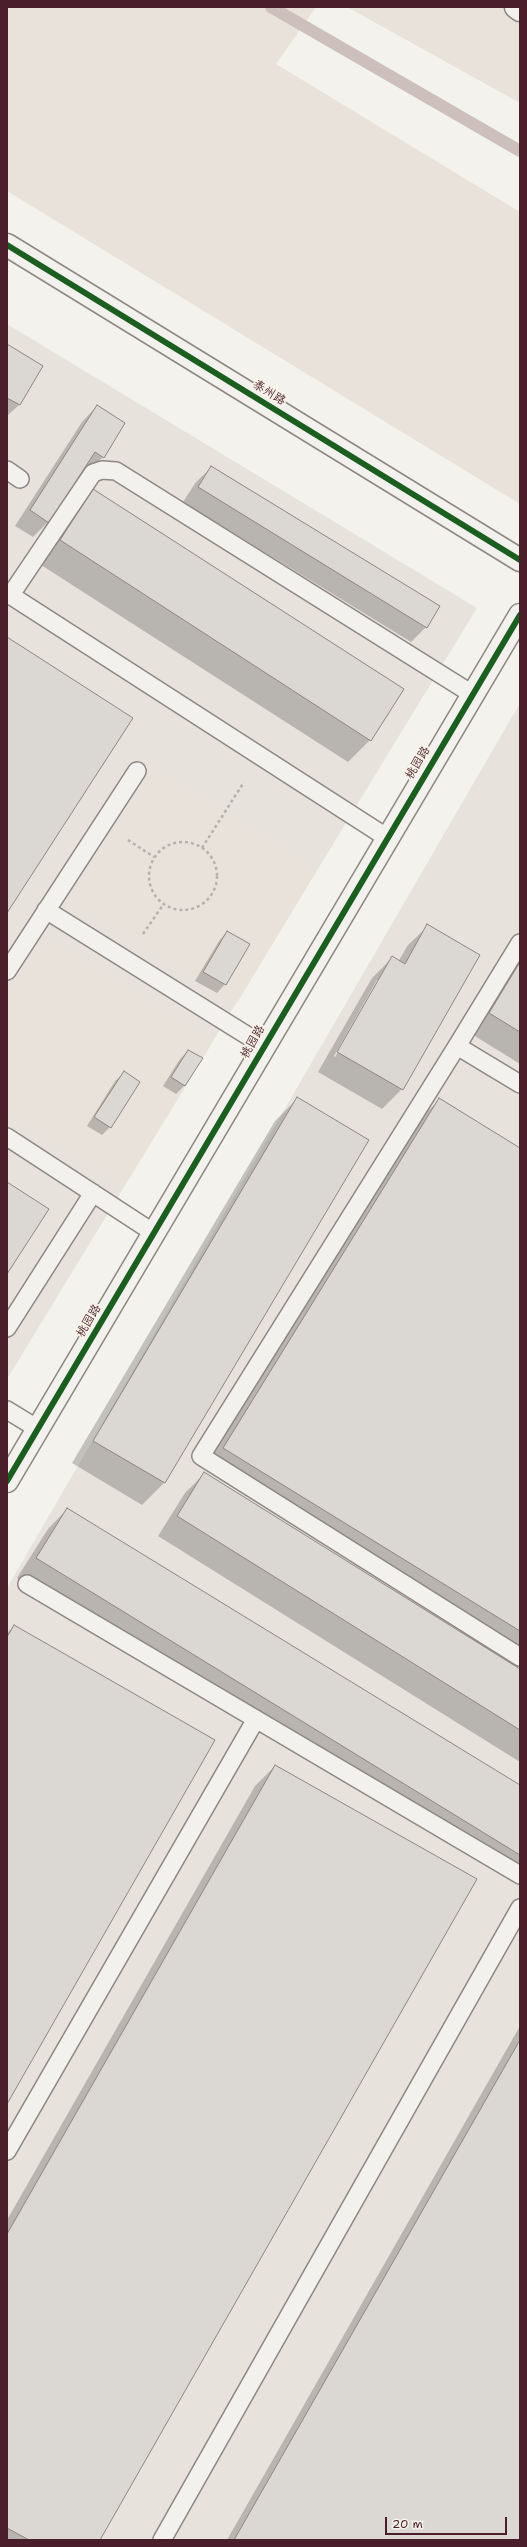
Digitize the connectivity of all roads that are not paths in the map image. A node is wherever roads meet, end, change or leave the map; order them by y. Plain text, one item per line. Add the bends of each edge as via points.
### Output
1 (516, 7) edge
2 (520, 10) edge
3 (7, 245) edge
4 (520, 560) edge
5 (9, 595) edge
6 (520, 614) edge
7 (472, 694) junction
8 (137, 771) dead end
9 (386, 837) junction
10 (46, 910) junction
11 (520, 943) edge
12 (7, 971) edge
13 (264, 1046) junction
14 (458, 1046) junction
15 (520, 1084) edge
16 (7, 1137) edge
17 (93, 1193) junction
18 (154, 1233) junction
19 (7, 1328) edge
20 (7, 1410) edge
21 (38, 1429) junction
22 (7, 1481) edge
23 (27, 1584) dead end
24 (520, 1657) edge
25 (256, 1719) junction
26 (520, 1875) edge
27 (520, 1908) edge
28 (7, 2151) edge
29 (162, 2540) edge

1 - 2 street
3 - 4 street, 泰州路
5 - 7 lane via 93,473 102,470 116,471
5 - 9 lane
6 - 7 street, 桃园路
7 - 9 street, 桃园路
8 - 10 lane
9 - 13 street, 桃园路
10 - 12 lane
10 - 13 lane
11 - 14 lane
13 - 18 street, 桃园路
14 - 15 lane
14 - 24 lane via 201,1456
16 - 17 lane
17 - 18 lane
17 - 19 lane
18 - 21 street, 桃园路
20 - 21 lane
21 - 22 street, 桃园路
23 - 25 lane
25 - 26 lane
25 - 28 lane
27 - 29 lane

